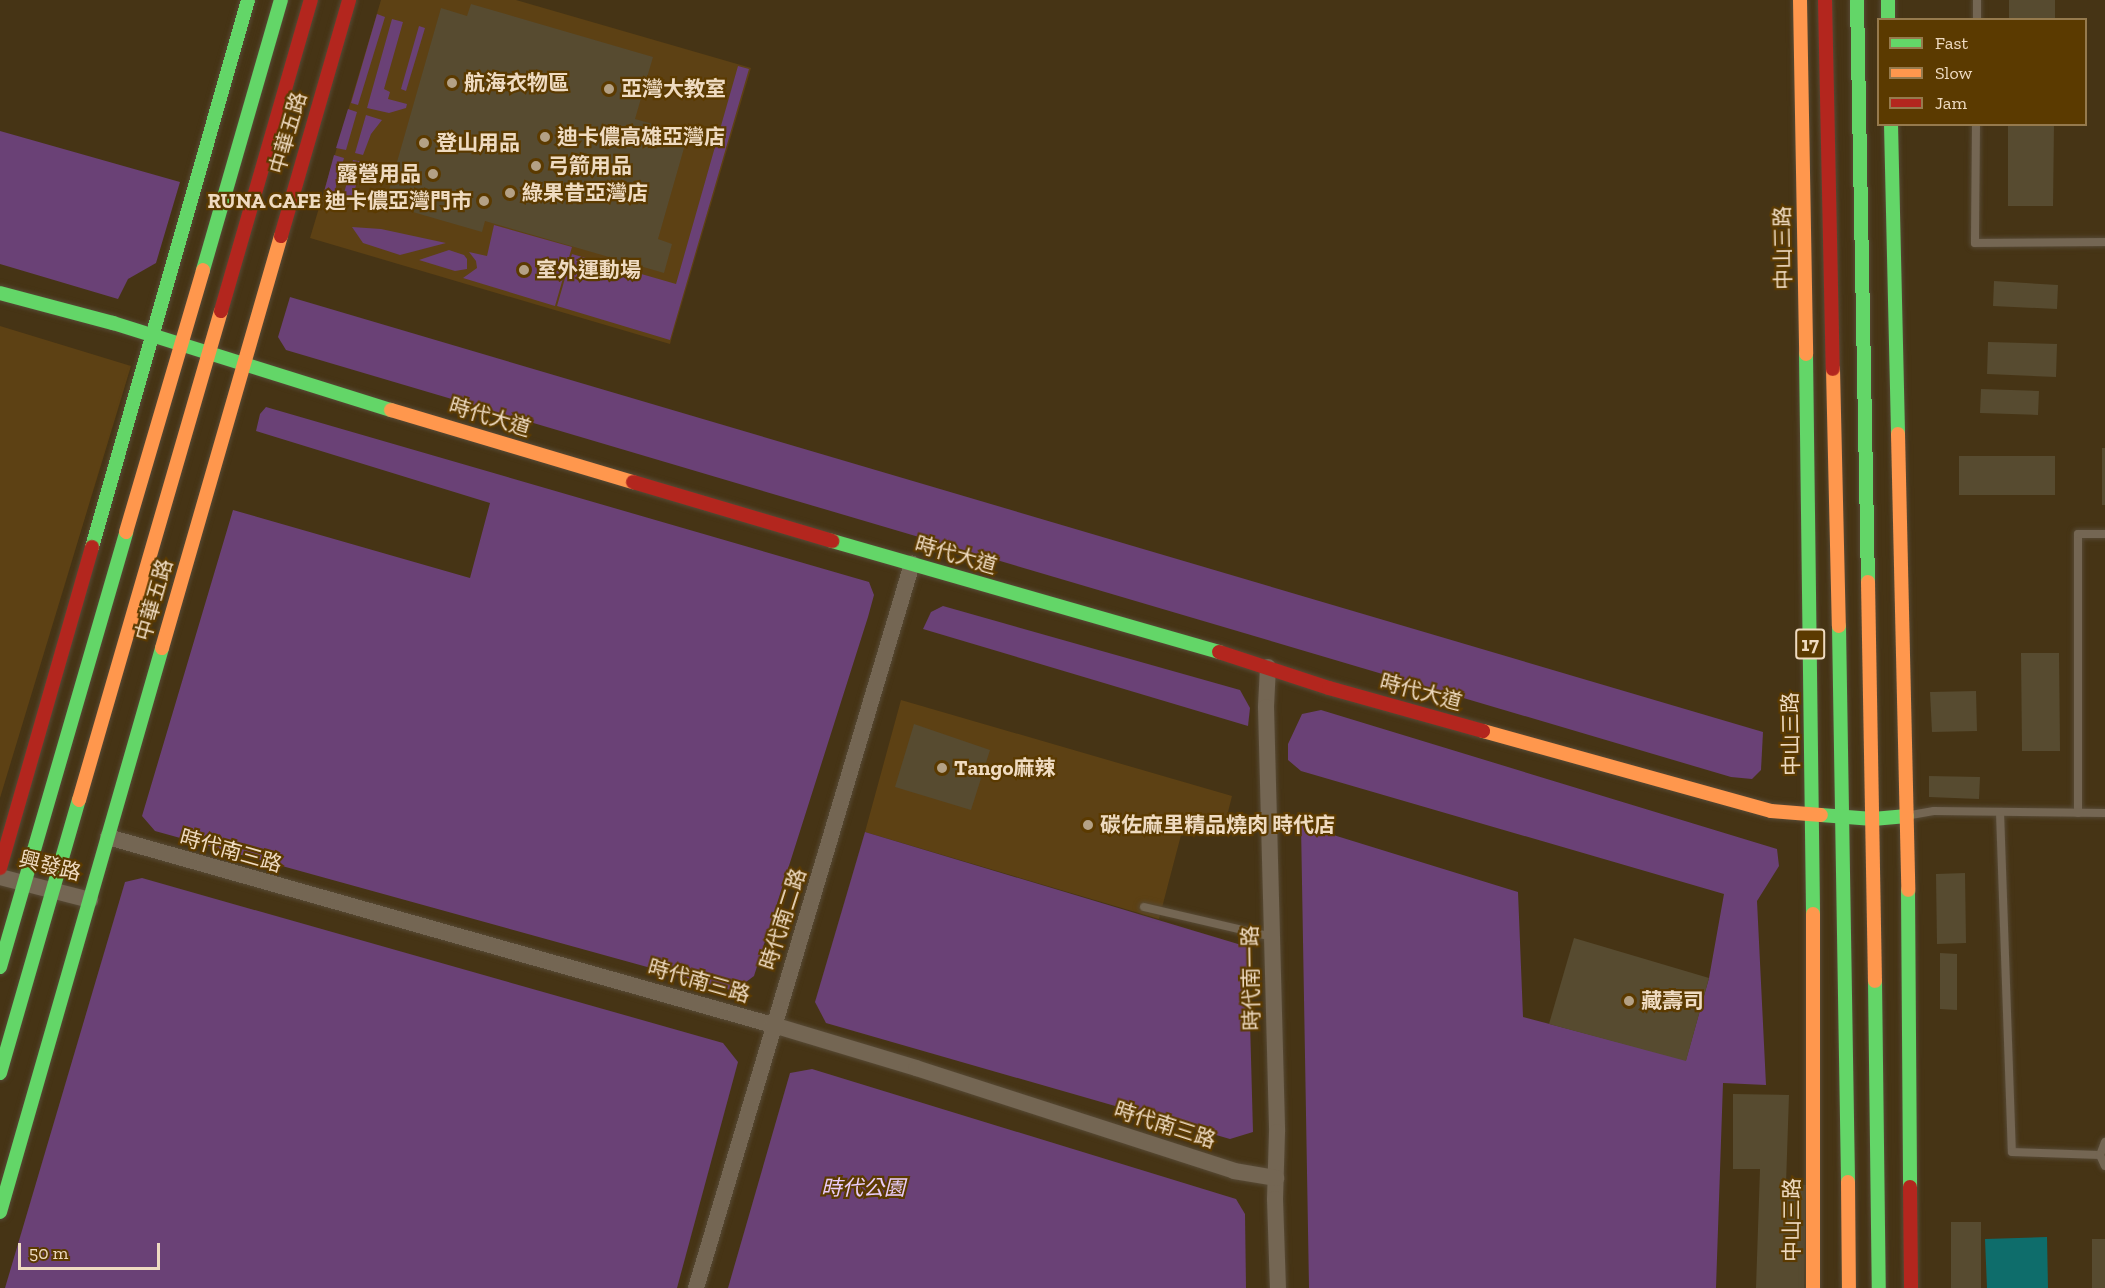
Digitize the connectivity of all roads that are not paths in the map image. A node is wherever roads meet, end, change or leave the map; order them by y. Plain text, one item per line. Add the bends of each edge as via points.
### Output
1 (248, 0) edge
2 (281, 0) edge
3 (311, 0) edge
4 (349, 0) edge
5 (1800, 0) edge
6 (1825, 0) edge
7 (1857, 0) edge
8 (1888, 0) edge
9 (1977, 0) edge
10 (1888, 18) edge
11 (1977, 18) edge
12 (1891, 126) edge
13 (1976, 126) edge
14 (2105, 242) edge
15 (0, 293) edge
16 (153, 337) junction
17 (180, 345) junction
18 (208, 354) junction
19 (243, 364) junction
20 (2105, 534) edge
21 (912, 564) junction
22 (1268, 667) junction
23 (2000, 812) junction
24 (2078, 813) junction
25 (2105, 813) edge
26 (1813, 814) junction
27 (1907, 816) junction
28 (1843, 817) junction
29 (1874, 819) junction
30 (108, 837) junction
31 (0, 868) edge
32 (0, 877) edge
33 (25, 882) junction
34 (53, 890) junction
35 (90, 900) junction
36 (1144, 907) dead end
37 (1273, 937) junction
38 (0, 967) edge
39 (773, 1025) junction
40 (0, 1073) edge
41 (2105, 1142) edge
42 (2100, 1155) junction
43 (2105, 1166) edge
44 (1276, 1178) junction
45 (0, 1212) edge
46 (696, 1288) edge
47 (1278, 1288) edge
48 (1813, 1288) edge
49 (1849, 1288) edge
50 (1879, 1288) edge
51 (1911, 1288) edge

1 - 16 main road
2 - 17 main road, 中華五路
3 - 18 main road, 中華五路
4 - 19 main road, 中華五路
5 - 26 main road, 中山三路 / 17
6 - 28 main road, 17
7 - 29 main road
8 - 10 main road
9 - 11 lane
12 - 27 main road
13 - 14 lane via 1975,243
15 - 16 main road, 時代大道
16 - 17 main road, 時代大道
16 - 31 main road
17 - 18 main road, 時代大道
17 - 33 main road, 中華五路
18 - 19 main road, 時代大道
18 - 34 main road, 中華五路
19 - 21 main road, 時代大道
19 - 30 main road, 中華五路
20 - 24 lane via 2078,534
21 - 22 main road, 時代大道
21 - 39 street, 時代南二路
22 - 26 main road, 時代大道 via 1329,688 1764,809
22 - 37 street, 時代南一路
23 - 24 lane
23 - 27 lane via 1934,811
23 - 42 lane via 2012,1152
24 - 25 lane
26 - 28 main road, 時代大道
26 - 48 main road, 中山三路 / 17
27 - 29 main road, 時代大道
27 - 51 main road
28 - 29 main road, 時代大道
28 - 49 main road, 17
29 - 50 main road
30 - 35 main road, 中華五路
30 - 39 street, 時代南三路
32 - 33 street, 興發路
33 - 34 street, 興發路
33 - 38 main road, 中華五路
34 - 35 street, 興發路
34 - 40 main road, 中華五路
35 - 45 main road, 中華五路
36 - 37 lane
37 - 44 street, 時代南一路
39 - 44 street, 時代南三路 via 1234,1171
39 - 46 street, 時代南二路
41 - 42 lane
42 - 43 lane
44 - 47 street, 時代南一路

